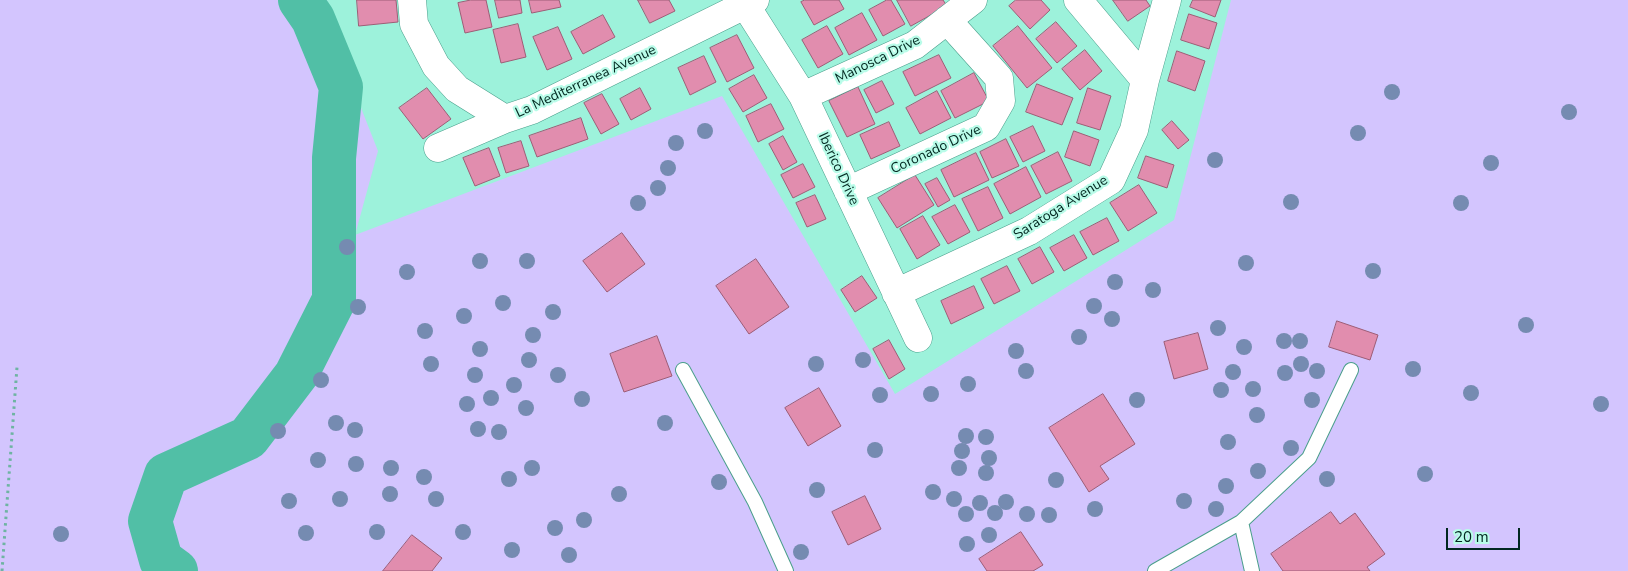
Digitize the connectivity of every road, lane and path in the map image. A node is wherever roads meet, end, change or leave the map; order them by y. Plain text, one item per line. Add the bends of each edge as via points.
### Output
1 (412, 0) edge
2 (973, 0) edge
3 (1078, 0) edge
4 (1166, 0) edge
5 (751, 3) edge
6 (947, 20) junction
7 (1145, 80) junction
8 (803, 96) junction
9 (505, 119) junction
10 (438, 148) dead end
11 (848, 190) junction
12 (896, 293) junction
13 (918, 338) dead end
14 (17, 367) dead end
15 (683, 370) dead end
16 (1351, 370) dead end
17 (1241, 522) junction
18 (2, 571) edge
19 (786, 571) edge
20 (1155, 571) edge
21 (1252, 571) edge

1 - 9 street, La Mediterranea Avenue via 414,24 436,66 457,89
2 - 6 street, Manosca Drive
3 - 7 street
4 - 7 street, Saratoga Avenue
5 - 8 street, Iberico Drive via 761,27
5 - 9 street, La Mediterranea Avenue via 532,110
6 - 8 street, Manosca Drive via 915,45
6 - 11 street, Coronado Drive via 999,78 1001,101 994,114 986,127
7 - 12 street, Saratoga Avenue via 1134,130 1111,180 1029,231
8 - 11 street, Iberico Drive
9 - 10 street
11 - 12 street, Iberico Drive
12 - 13 street, Iberico Drive
14 - 18 path
15 - 19 lane via 755,502
16 - 17 lane via 1308,458
17 - 20 lane
17 - 21 lane

